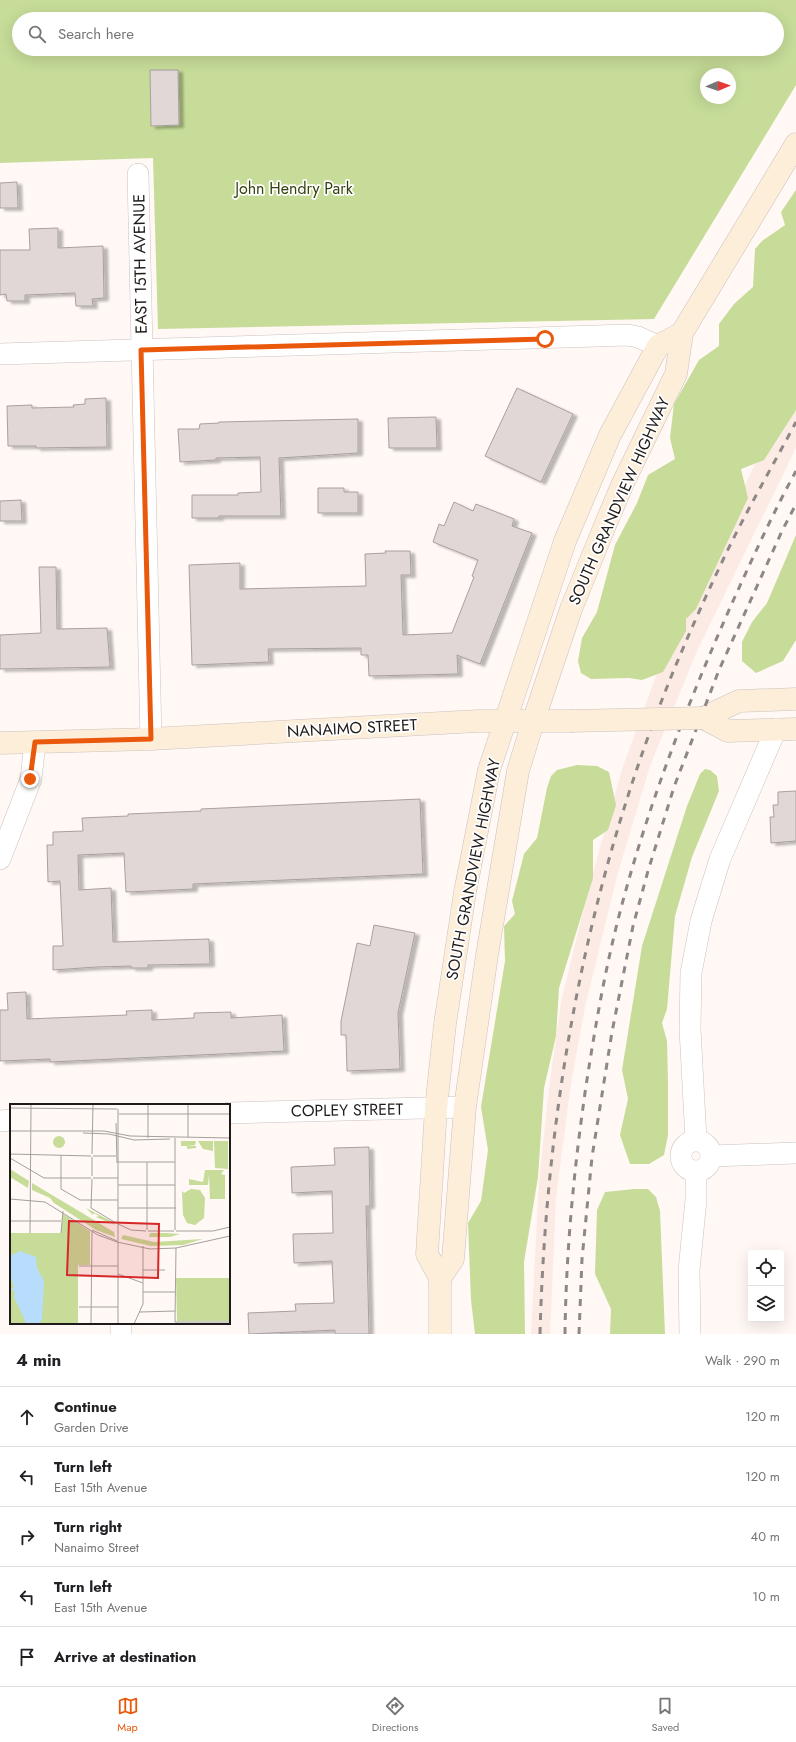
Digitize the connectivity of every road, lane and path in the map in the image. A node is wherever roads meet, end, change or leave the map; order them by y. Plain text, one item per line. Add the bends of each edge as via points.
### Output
1 (796, 144) edge
2 (138, 174) dead end
3 (682, 333) junction
4 (658, 346) junction
5 (141, 350) junction
6 (0, 354) edge
7 (795, 697) edge
8 (703, 718) junction
9 (506, 722) junction
10 (533, 722) junction
11 (786, 729) edge
12 (151, 739) junction
13 (35, 742) junction
14 (0, 743) edge
15 (0, 860) edge
16 (466, 1107) junction
17 (436, 1108) junction
18 (230, 1113) edge
19 (10, 1120) edge
20 (0, 1121) edge
21 (696, 1140) junction
22 (796, 1153) edge
23 (711, 1156) junction
24 (696, 1171) junction
25 (440, 1278) junction
26 (440, 1334) edge
27 (690, 1334) edge

1 - 3 main road, SOUTH GRANDVIEW HIGHWAY
2 - 5 street, EAST 15TH AVENUE
3 - 4 main road
3 - 10 main road, SOUTH GRANDVIEW HIGHWAY via 676,374 604,528 571,609
4 - 5 street via 628,335
4 - 9 main road, SOUTH GRANDVIEW HIGHWAY via 610,435 565,541
5 - 6 street
5 - 12 street, EAST 15TH AVENUE
7 - 8 main road, NANAIMO STREET via 739,701
8 - 10 main road, NANAIMO STREET, bridge
8 - 11 main road, NANAIMO STREET via 728,731
9 - 10 main road, NANAIMO STREET
9 - 12 main road, NANAIMO STREET
9 - 17 main road, SOUTH GRANDVIEW HIGHWAY via 489,770 465,892 444,1024
10 - 16 main road, SOUTH GRANDVIEW HIGHWAY via 518,771 511,809
11 - 21 street via 720,859 701,921 691,973 690,1029
12 - 13 main road, NANAIMO STREET
13 - 14 main road, NANAIMO STREET
13 - 15 street via 30,779
16 - 17 street, COPLEY STREET
16 - 25 main road, SOUTH GRANDVIEW HIGHWAY via 454,1259
17 - 18 street, COPLEY STREET
17 - 25 main road, SOUTH GRANDVIEW HIGHWAY via 426,1254
19 - 20 street
21 - 23 street via 706,1144
21 - 24 street via 686,1143 680,1156 687,1168
22 - 23 street
23 - 24 street via 706,1168
24 - 27 street via 696,1200 689,1270
25 - 26 main road

